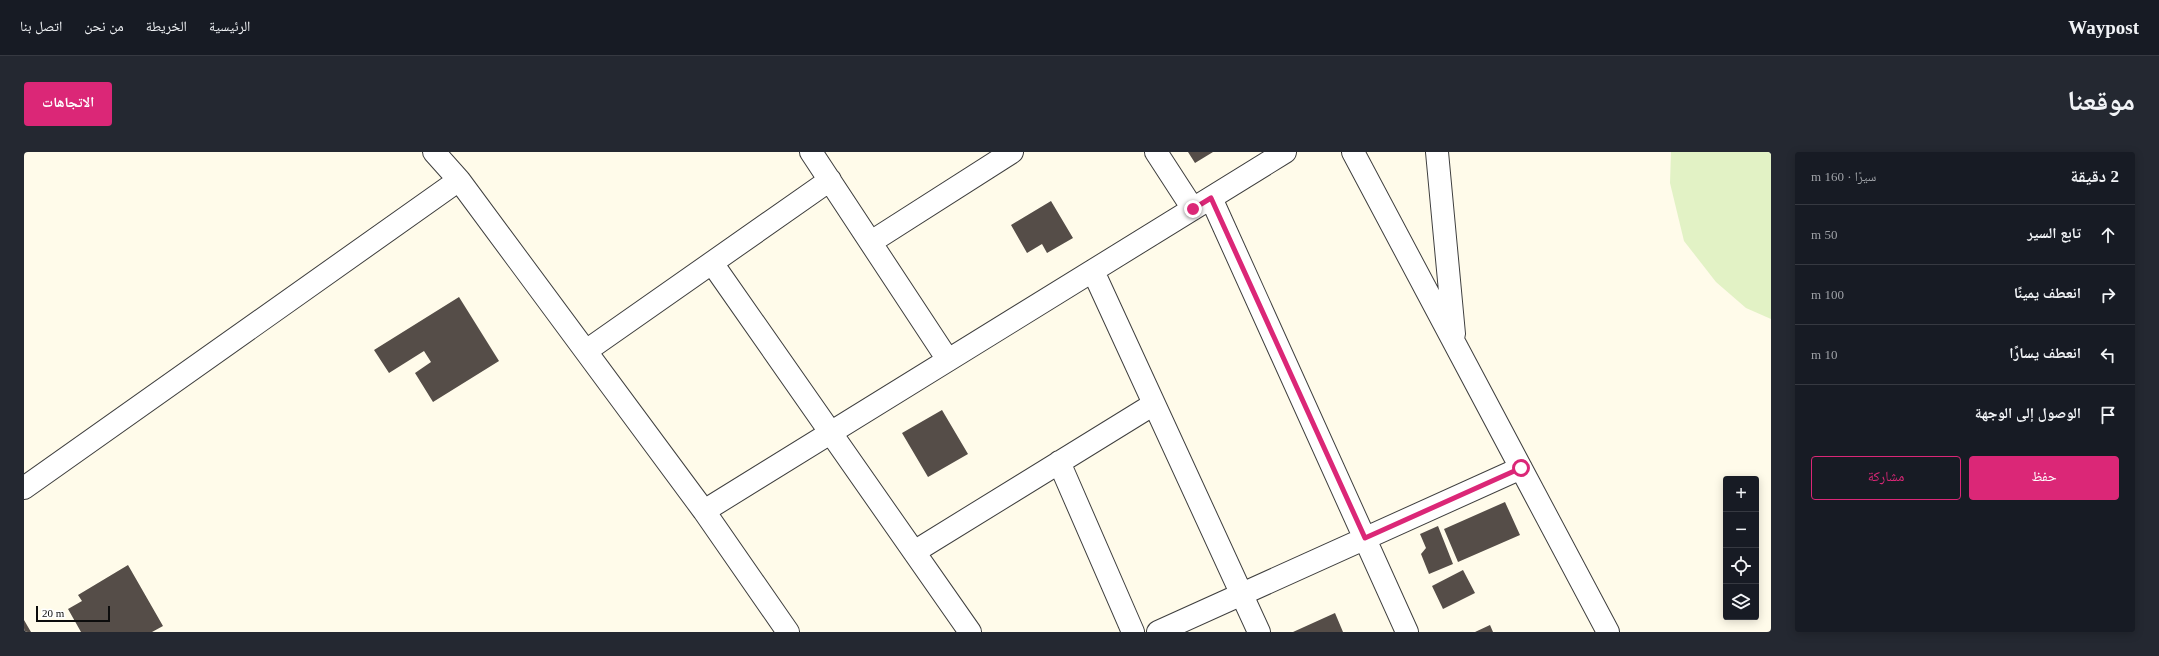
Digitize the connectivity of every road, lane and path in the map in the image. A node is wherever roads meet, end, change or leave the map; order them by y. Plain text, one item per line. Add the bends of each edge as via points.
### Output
1 (434, 152) edge
2 (811, 152) edge
3 (1012, 152) edge
4 (1156, 152) edge
5 (1285, 152) edge
6 (1353, 152) edge
7 (1437, 152) edge
8 (459, 180) junction
9 (830, 180) junction
10 (1211, 198) junction
11 (1193, 209) junction
12 (871, 242) junction
13 (712, 263) junction
14 (1093, 271) junction
15 (1456, 345) junction
16 (586, 351) junction
17 (948, 360) junction
18 (1154, 404) junction
19 (830, 433) junction
20 (1059, 462) junction
21 (1521, 468) junction
22 (24, 488) edge
23 (704, 511) junction
24 (1365, 538) junction
25 (914, 552) junction
26 (1241, 594) junction
27 (788, 632) edge
28 (970, 632) edge
29 (1133, 632) edge
30 (1158, 632) edge
31 (1259, 632) edge
32 (1408, 632) edge
33 (1608, 632) edge

1 - 8 street
2 - 9 street
3 - 12 street
4 - 11 street
5 - 10 street
6 - 15 street
7 - 15 street
8 - 16 street
8 - 22 street
9 - 12 street
9 - 13 street
10 - 11 street
10 - 24 street
11 - 14 street
12 - 17 street
13 - 16 street
13 - 19 street
14 - 17 street
14 - 18 street
15 - 21 street
16 - 23 street
17 - 19 street
18 - 20 street
18 - 26 street
19 - 23 street
19 - 25 street
20 - 25 street
20 - 29 street
21 - 24 street
21 - 33 street
23 - 27 street
24 - 26 street
24 - 32 street
25 - 28 street
26 - 30 street
26 - 31 street

